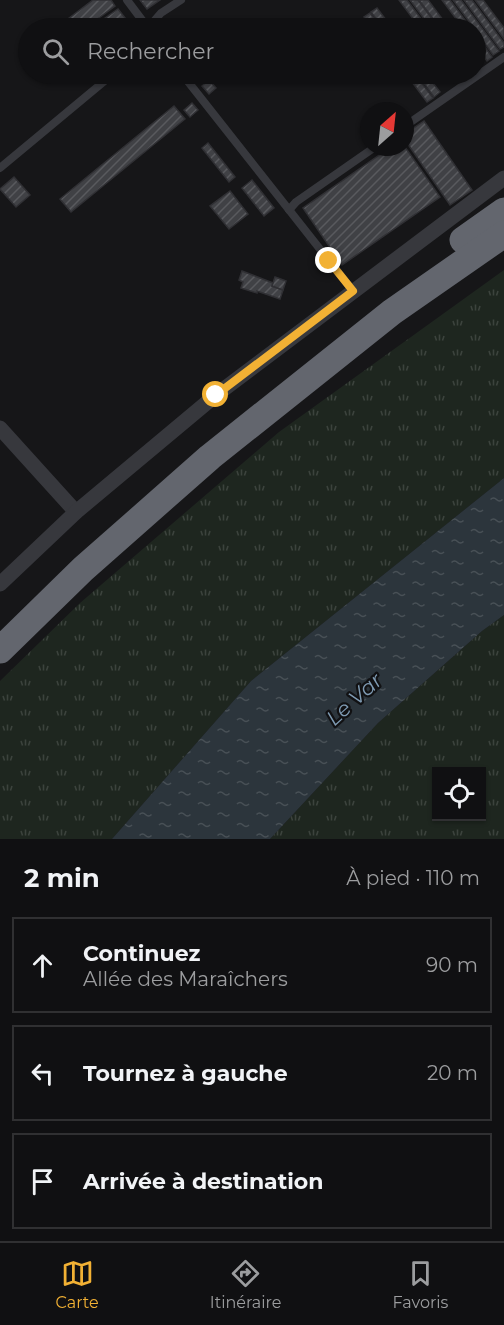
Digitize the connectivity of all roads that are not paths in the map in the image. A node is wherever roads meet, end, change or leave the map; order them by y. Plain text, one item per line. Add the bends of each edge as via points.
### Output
1 (127, 0) edge
2 (181, 0) edge
3 (140, 18) edge
4 (157, 18) edge
5 (504, 57) edge
6 (486, 70) edge
7 (101, 84) edge
8 (190, 84) edge
9 (465, 84) edge
10 (414, 120) edge
11 (362, 156) edge
12 (0, 168) edge
13 (504, 178) edge
14 (289, 210) junction
15 (504, 211) edge
16 (504, 234) edge
17 (353, 291) junction
18 (0, 428) edge
19 (76, 512) junction
20 (0, 584) edge
21 (0, 623) edge
22 (0, 650) edge

1 - 3 lane
2 - 4 lane
5 - 6 lane
7 - 12 lane
8 - 14 lane
9 - 10 lane
11 - 14 lane
13 - 17 street
14 - 17 lane
15 - 21 highway via 381,297 200,441
16 - 22 highway via 392,312 210,458 83,569
17 - 19 street via 216,395
18 - 19 street
19 - 20 street

